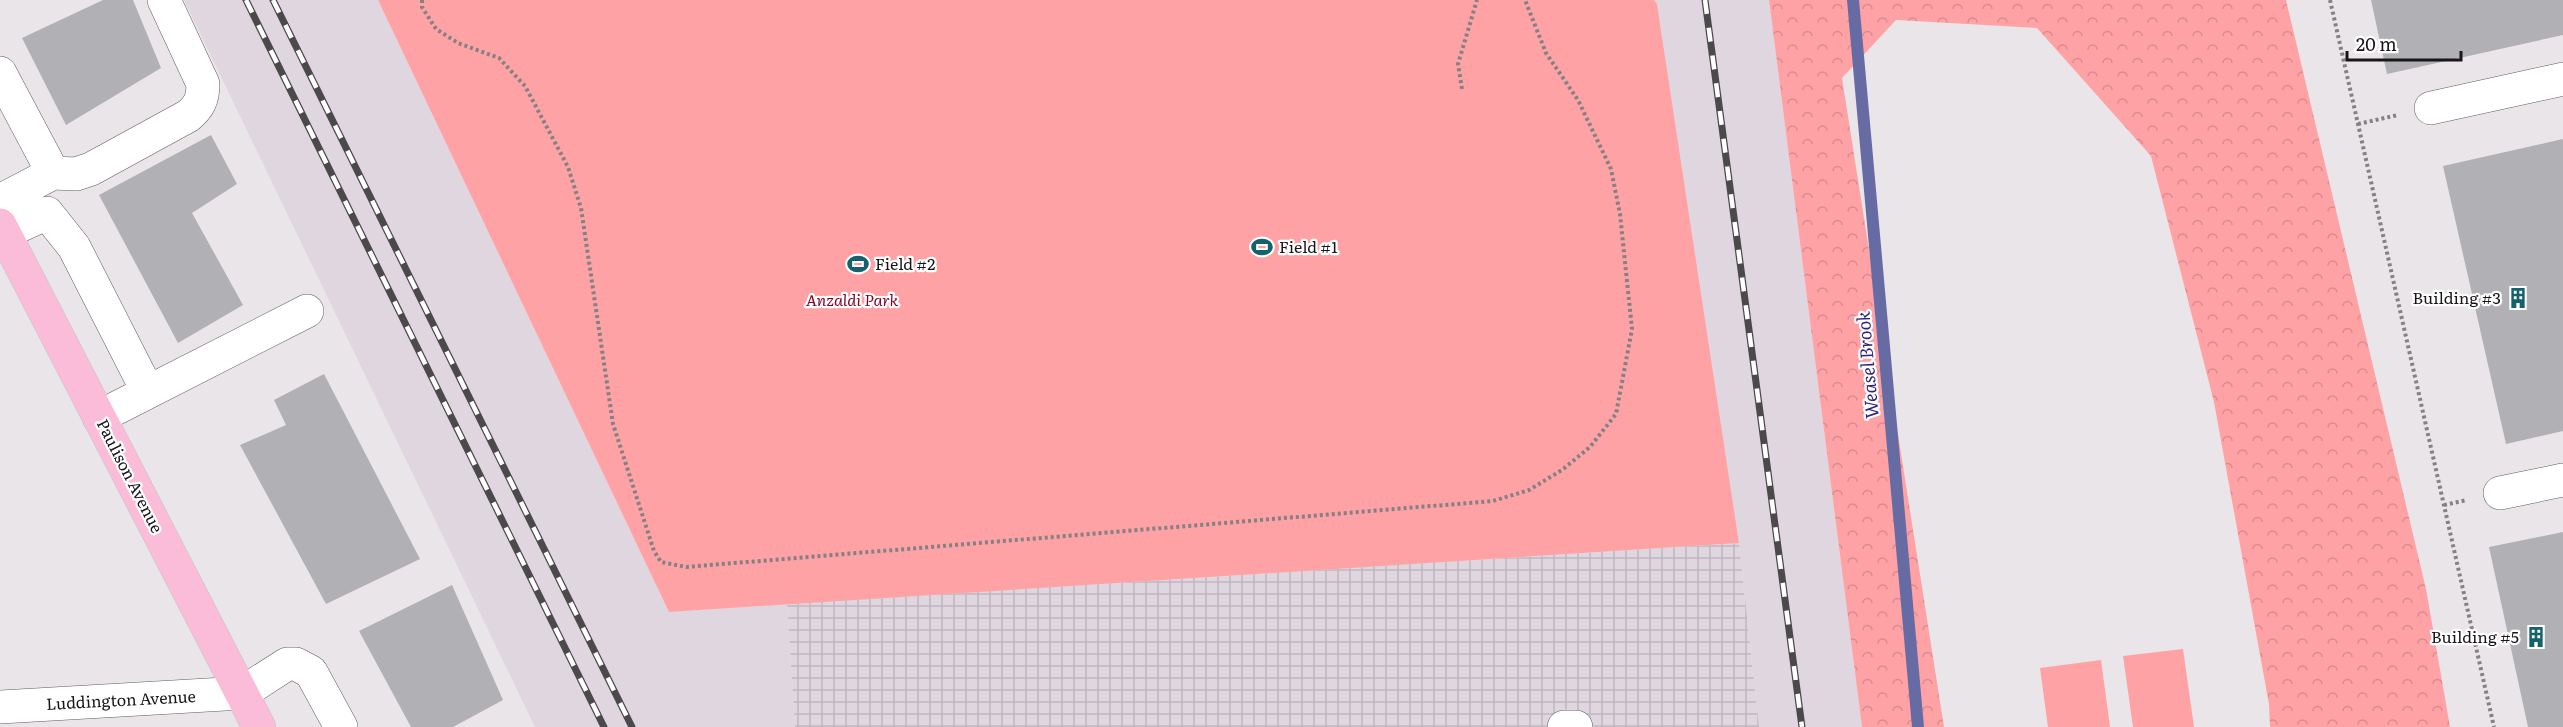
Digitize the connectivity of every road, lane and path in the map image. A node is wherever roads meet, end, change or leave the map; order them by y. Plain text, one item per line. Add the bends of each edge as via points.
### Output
1 (164, 0) edge
2 (422, 0) edge
3 (1477, 0) edge
4 (1525, 0) edge
5 (2330, 0) edge
6 (0, 73) edge
7 (2563, 79) edge
8 (1462, 89) dead end
9 (2431, 108) dead end
10 (53, 173) junction
11 (0, 201) edge
12 (2, 229) edge
13 (307, 311) dead end
14 (148, 392) junction
15 (99, 417) junction
16 (2563, 480) edge
17 (2500, 493) dead end
18 (242, 693) junction
19 (0, 707) edge
20 (57, 715) edge
21 (259, 727) edge
22 (341, 727) edge
23 (1564, 727) edge
24 (1576, 727) edge
25 (2494, 727) edge

1 - 10 street via 203,84 198,108 91,169 76,174
2 - 4 path via 422,7 436,29 458,43 499,58 525,86 568,166 581,208 613,424 654,551 661,562 686,567 1493,501 1529,490 1562,470 1590,447 1616,414 1632,329 1620,214 1611,169 1578,100 1546,53
3 - 8 path via 1458,64
5 - 25 path
6 - 10 street
7 - 9 street
10 - 11 street
12 - 14 street via 47,213 74,247
12 - 15 main road, Paulison Avenue
13 - 14 street
14 - 15 street
15 - 18 main road, Paulison Avenue
16 - 17 street
18 - 20 street, Luddington Avenue
18 - 21 main road, Paulison Avenue
18 - 22 street via 287,664 296,664 311,672
19 - 20 street, Luddington Avenue
23 - 24 street

